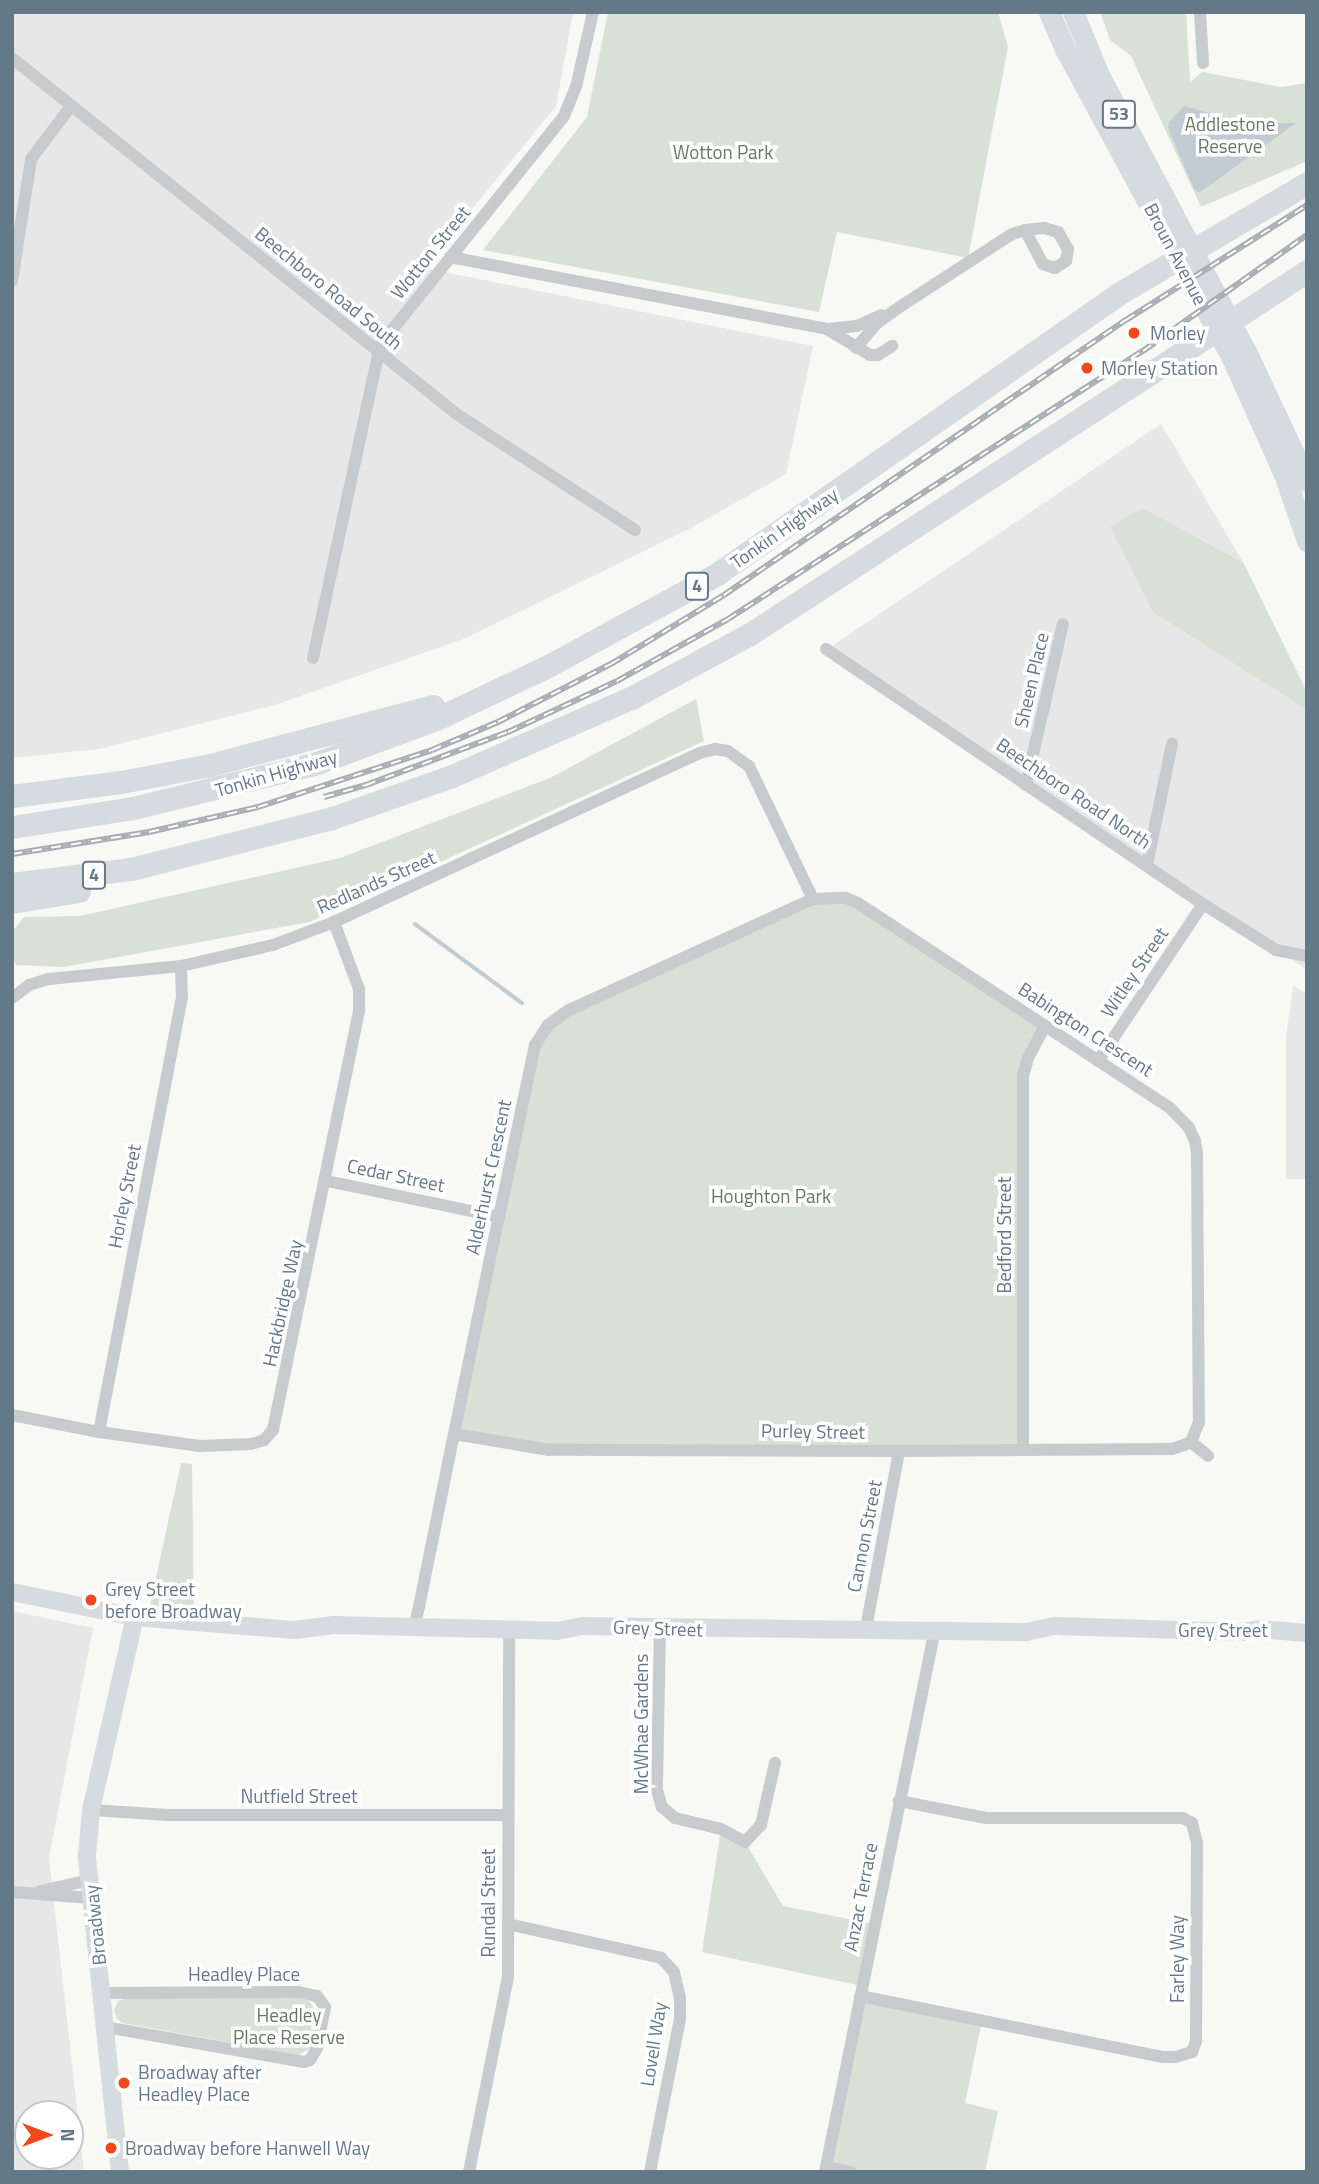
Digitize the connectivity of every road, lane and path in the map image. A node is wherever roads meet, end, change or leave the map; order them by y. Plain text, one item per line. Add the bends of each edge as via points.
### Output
1 (593, 12) edge
2 (1049, 12) edge
3 (1073, 12) edge
4 (1200, 12) edge
5 (12, 58) edge
6 (1203, 63) dead end
7 (71, 106) junction
8 (1307, 182) edge
9 (1165, 216) junction
10 (1025, 230) dead end
11 (450, 257) junction
12 (1307, 271) edge
13 (12, 281) edge
14 (898, 308) junction
15 (827, 329) junction
16 (892, 346) dead end
17 (856, 348) junction
18 (378, 352) junction
19 (1239, 355) junction
20 (1307, 481) edge
21 (635, 530) dead end
22 (1307, 541) edge
23 (1063, 624) dead end
24 (826, 649) dead end
25 (313, 658) dead end
26 (492, 691) junction
27 (1172, 744) dead end
28 (1026, 785) junction
29 (12, 796) edge
30 (12, 827) edge
31 (175, 860) junction
32 (1147, 865) junction
33 (12, 884) edge
34 (813, 899) junction
35 (12, 902) edge
36 (1203, 904) junction
37 (334, 922) junction
38 (1307, 956) edge
39 (181, 966) junction
40 (16, 994) edge
41 (1045, 1026) junction
42 (1098, 1061) junction
43 (327, 1181) junction
44 (499, 1217) junction
45 (12, 1415) edge
46 (99, 1432) junction
47 (454, 1434) junction
48 (1191, 1442) junction
49 (1023, 1449) junction
50 (900, 1451) junction
51 (1208, 1456) dead end
52 (12, 1592) edge
53 (130, 1616) junction
54 (414, 1628) junction
55 (660, 1628) junction
56 (866, 1628) junction
57 (935, 1629) junction
58 (509, 1630) junction
59 (1307, 1633) edge
60 (775, 1763) dead end
61 (900, 1801) junction
62 (91, 1810) junction
63 (507, 1815) junction
64 (91, 1889) junction
65 (12, 1892) edge
66 (508, 1924) junction
67 (102, 1993) junction
68 (860, 1996) junction
69 (106, 2027) junction
70 (826, 2169) edge
71 (120, 2172) edge
72 (470, 2172) edge
73 (650, 2172) edge
74 (851, 2172) edge

1 - 11 street, Wotton Street via 564,116
2 - 9 main road, Broun Avenue / 53 via 1065,49
3 - 9 main road, Broun Avenue / 53
4 - 6 street
5 - 7 street, Beechboro Road South
7 - 13 street via 31,159
7 - 18 street, Beechboro Road South
8 - 26 highway, Tonkin Highway / 4 via 1118,294 717,574 601,639
9 - 19 main road, Broun Avenue / 53
10 - 14 street
11 - 15 street
11 - 18 street, Wotton Street
12 - 31 highway, 4 via 693,667 570,726 392,799
14 - 15 street via 857,326
14 - 17 street via 876,324
15 - 17 street
16 - 17 street via 878,355
18 - 21 street, Beechboro Road South via 458,415
18 - 25 street, Wotton Street
19 - 20 main road, Broun Avenue / 53
19 - 22 main road, Broun Avenue / 53
23 - 28 street, Sheen Place
24 - 28 street, Beechboro Road North
26 - 29 highway via 210,765
26 - 30 highway, Tonkin Highway / 4 via 436,719 268,777 133,808
27 - 32 street
28 - 32 street, Beechboro Road North
31 - 33 highway, 4 via 106,874
31 - 35 highway via 128,881
32 - 36 street, Beechboro Road North
34 - 37 street, Redlands Street via 749,766 728,751 715,749
34 - 41 street, Babington Crescent via 858,902
34 - 44 street, Alderhurst Crescent via 569,1010 548,1025 535,1045
36 - 38 street, Beechboro Road North via 1276,950
36 - 42 street, Witley Street
37 - 39 street, Redlands Street via 273,945
37 - 43 street, Hackbridge Way via 359,989 359,1011
39 - 40 street, Redlands Street via 49,979
39 - 46 street, Horley Street via 182,998
41 - 42 street, Babington Crescent
41 - 49 street, Bedford Street via 1023,1076
42 - 48 street, Babington Crescent via 1170,1108 1195,1141 1199,1422
43 - 44 street, Cedar Street
43 - 46 street, Hackbridge Way via 274,1430 251,1444 200,1446
44 - 47 street, Alderhurst Crescent
45 - 46 street, Hackbridge Way
47 - 50 street, Purley Street via 550,1450
47 - 54 street, Alderhurst Crescent
48 - 49 street, Purley Street via 1172,1449
48 - 51 street
49 - 50 street, Purley Street
50 - 56 street, Cannon Street
52 - 53 street, Grey Street
53 - 54 street, Grey Street via 294,1630 334,1625
53 - 62 street, Broadway
54 - 58 street, Grey Street
55 - 56 street, Grey Street
55 - 58 street, Grey Street
55 - 60 street, McWhae Gardens via 657,1790 662,1807 675,1818 721,1829 745,1842 761,1825
56 - 57 street, Grey Street
57 - 59 street, Grey Street via 1026,1632 1055,1626
57 - 61 street, Anzac Terrace
58 - 63 street, Rundal Street
61 - 68 street, Anzac Terrace
61 - 68 street, Farley Way via 986,1818 1183,1818 1192,1823 1197,1843 1196,2041 1192,2052 1161,2057
62 - 63 street, Nutfield Street via 169,1815
62 - 64 street, Broadway via 87,1856
63 - 66 street, Rundal Street
64 - 65 street
64 - 67 street, Broadway
66 - 72 street, Rundal Street via 508,1976
66 - 73 street, Lovell Way via 661,1958 674,1972 680,2018
67 - 69 street, Broadway
67 - 69 street, Headley Place via 311,1993 325,2007 317,2048 304,2062
68 - 70 street, Anzac Terrace
69 - 71 street, Broadway
70 - 74 street

